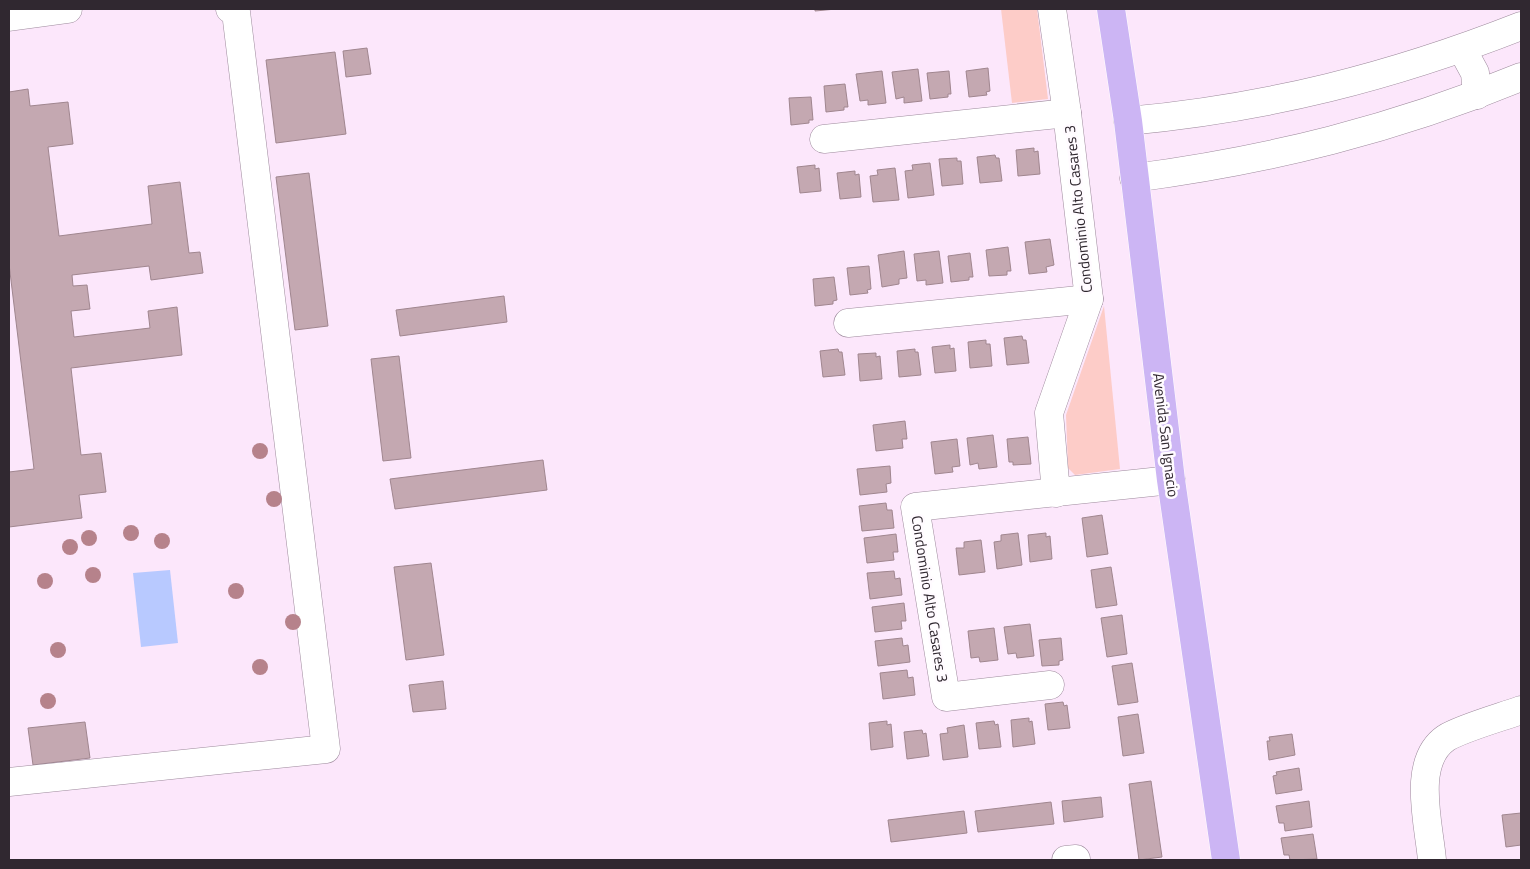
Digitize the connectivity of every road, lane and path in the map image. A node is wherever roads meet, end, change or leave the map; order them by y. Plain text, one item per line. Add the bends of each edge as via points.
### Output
1 (68, 9) edge
2 (230, 9) edge
3 (1052, 9) edge
4 (1111, 9) edge
5 (9, 17) edge
6 (1521, 26) edge
7 (1462, 49) junction
8 (1521, 77) edge
9 (1477, 95) junction
10 (1068, 113) junction
11 (1128, 121) junction
12 (824, 139) dead end
13 (1134, 178) junction
14 (1089, 299) junction
15 (848, 323) dead end
16 (1171, 480) junction
17 (1056, 493) junction
18 (1050, 685) dead end
19 (1521, 710) edge
20 (9, 782) edge
21 (1226, 860) edge
22 (1432, 860) edge

1 - 5 street
2 - 20 street via 236,12 326,749
3 - 10 street, Condominio Alto Casares 3
4 - 11 main road, Avenida San Ignacio
6 - 7 street
7 - 9 street via 1475,73
7 - 11 street via 1402,69 1289,98 1182,116
8 - 9 street
9 - 13 street via 1338,140 1213,167
10 - 12 street
10 - 14 street, Condominio Alto Casares 3
11 - 13 main road, Avenida San Ignacio
13 - 16 main road, Avenida San Ignacio
14 - 15 street
14 - 17 street, Condominio Alto Casares 3 via 1049,414
16 - 17 street, Condominio Alto Casares 3
16 - 21 main road, Avenida San Ignacio
17 - 18 street, Condominio Alto Casares 3 via 915,507 946,696
19 - 22 street via 1448,737 1432,753 1424,775

